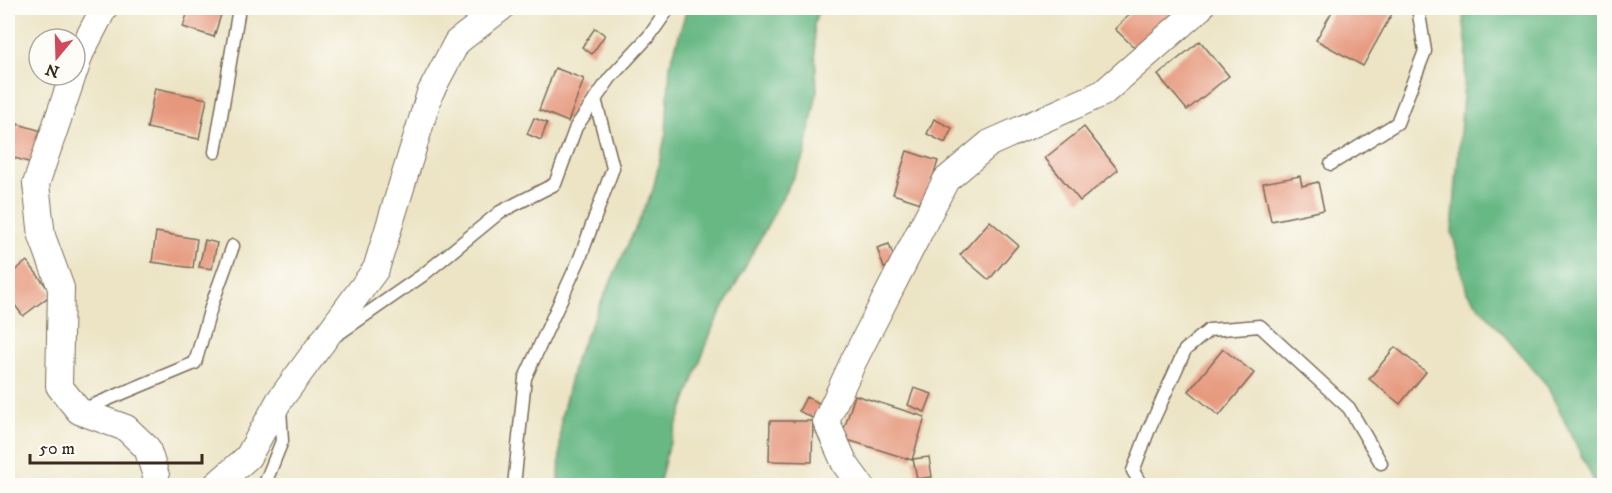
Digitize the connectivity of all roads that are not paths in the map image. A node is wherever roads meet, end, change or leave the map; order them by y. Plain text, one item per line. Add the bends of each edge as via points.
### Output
1 (104, 8) edge
2 (239, 8) edge
3 (501, 8) edge
4 (669, 8) edge
5 (1200, 8) edge
6 (1418, 8) edge
7 (87, 41) edge
8 (69, 87) edge
9 (595, 99) junction
10 (215, 152) dead end
11 (1331, 164) dead end
12 (233, 246) dead end
13 (318, 349) junction
14 (279, 401) junction
15 (79, 411) junction
16 (1382, 464) dead end
17 (156, 481) edge
18 (215, 486) edge
19 (264, 486) edge
20 (514, 486) edge
21 (861, 486) edge
22 (1142, 486) edge

1 - 7 street
2 - 10 lane
3 - 13 street via 457,42 430,93 376,269
4 - 9 lane
5 - 21 street via 1103,93 990,143 946,180 826,422 845,464
6 - 11 lane via 1425,51 1396,123
8 - 15 street via 36,184 42,236 62,288 59,386
9 - 13 lane via 576,127 555,184 500,212 423,275
9 - 20 lane via 614,168 580,258 525,378
12 - 15 lane via 195,363
13 - 14 street
14 - 18 street via 248,457
14 - 19 lane via 282,441
15 - 17 street via 126,428 147,448
16 - 22 lane via 1349,408 1260,326 1209,330 1185,350 1149,429 1133,471

